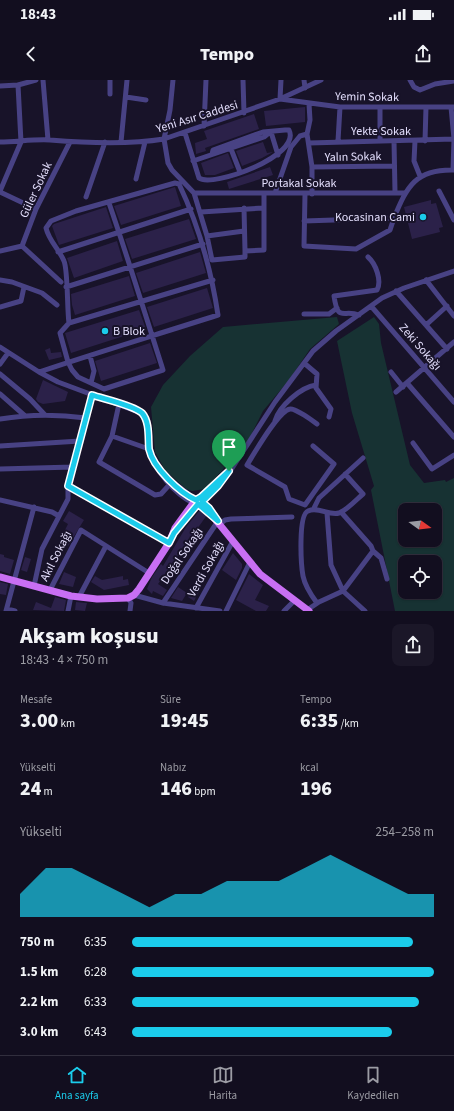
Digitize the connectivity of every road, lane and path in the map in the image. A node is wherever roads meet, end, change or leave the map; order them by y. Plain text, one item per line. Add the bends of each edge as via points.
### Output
1 (36, 80) edge
2 (43, 80) edge
3 (110, 80) edge
4 (128, 80) edge
5 (173, 80) edge
6 (206, 80) edge
7 (243, 80) edge
8 (281, 80) edge
9 (304, 80) edge
10 (321, 80) edge
11 (410, 80) edge
12 (454, 81) edge
13 (18, 85) junction
14 (0, 86) edge
15 (305, 88) junction
16 (110, 94) dead end
17 (126, 98) junction
18 (280, 99) junction
19 (146, 100) dead end
20 (309, 104) junction
21 (340, 107) junction
22 (380, 107) junction
23 (426, 107) junction
24 (453, 107) edge
25 (244, 113) junction
26 (204, 126) junction
27 (271, 132) junction
28 (185, 133) junction
29 (307, 134) junction
30 (164, 139) junction
31 (454, 139) edge
32 (48, 140) junction
33 (425, 140) junction
34 (338, 141) junction
35 (380, 141) junction
36 (394, 141) junction
37 (414, 141) junction
38 (0, 142) edge
39 (21, 142) junction
40 (70, 142) junction
41 (105, 142) junction
42 (121, 142) junction
43 (145, 142) junction
44 (309, 143) junction
45 (231, 149) junction
46 (212, 154) junction
47 (278, 155) junction
48 (194, 161) junction
49 (394, 166) junction
50 (312, 167) junction
51 (454, 170) edge
52 (240, 172) junction
53 (420, 176) junction
54 (136, 179) dead end
55 (439, 191) dead end
56 (0, 192) edge
57 (395, 192) junction
58 (194, 193) junction
59 (264, 193) junction
60 (275, 193) junction
61 (404, 193) junction
62 (304, 194) junction
63 (312, 194) junction
64 (86, 197) dead end
65 (109, 203) junction
66 (244, 208) junction
67 (263, 208) junction
68 (36, 209) junction
69 (191, 209) junction
70 (201, 212) junction
71 (394, 218) junction
72 (454, 220) edge
73 (304, 221) junction
74 (244, 231) junction
75 (120, 233) junction
76 (207, 236) junction
77 (203, 244) junction
78 (22, 246) junction
79 (0, 250) edge
80 (245, 251) junction
81 (58, 252) junction
82 (368, 257) dead end
83 (130, 267) junction
84 (454, 271) edge
85 (2, 280) edge
86 (213, 280) junction
87 (426, 280) junction
88 (61, 282) dead end
89 (24, 287) junction
90 (66, 287) junction
91 (396, 291) junction
92 (141, 303) junction
93 (57, 305) dead end
94 (371, 306) junction
95 (447, 306) junction
96 (0, 308) edge
97 (337, 308) junction
98 (304, 314) dead end
99 (359, 315) junction
100 (454, 316) edge
101 (69, 323) junction
102 (426, 325) junction
103 (152, 336) junction
104 (454, 342) edge
105 (0, 347) edge
106 (447, 349) junction
107 (8, 353) junction
108 (90, 356) junction
109 (68, 362) junction
110 (304, 363) junction
111 (0, 364) edge
112 (425, 368) junction
113 (39, 372) junction
114 (391, 372) dead end
115 (0, 374) edge
116 (91, 383) junction
117 (316, 385) junction
118 (405, 385) junction
119 (396, 392) dead end
120 (0, 394) edge
121 (92, 395) junction
122 (454, 402) edge
123 (119, 404) junction
124 (24, 415) junction
125 (45, 415) junction
126 (329, 417) dead end
127 (86, 418) junction
128 (0, 419) edge
129 (275, 422) junction
130 (317, 424) dead end
131 (112, 436) junction
132 (454, 437) edge
133 (80, 441) junction
134 (413, 443) dead end
135 (0, 446) edge
136 (313, 446) dead end
137 (150, 450) junction
138 (454, 455) edge
139 (363, 458) dead end
140 (73, 467) junction
141 (0, 469) edge
142 (158, 469) junction
143 (345, 474) junction
144 (170, 484) junction
145 (68, 486) junction
146 (0, 500) edge
147 (197, 503) junction
148 (34, 507) junction
149 (313, 510) junction
150 (341, 512) junction
151 (327, 513) junction
152 (59, 516) junction
153 (292, 517) dead end
154 (219, 522) junction
155 (233, 541) junction
156 (169, 543) junction
157 (106, 546) junction
158 (373, 551) junction
159 (250, 562) junction
160 (149, 573) junction
161 (0, 578) edge
162 (387, 579) dead end
163 (13, 581) junction
164 (34, 586) junction
165 (50, 590) junction
166 (343, 591) junction
167 (75, 596) junction
168 (131, 596) junction
169 (294, 601) junction
170 (163, 603) junction
171 (316, 603) junction
172 (180, 608) edge
173 (196, 608) junction
174 (7, 610) edge
175 (210, 610) edge
176 (15, 611) edge
177 (68, 611) edge
178 (130, 611) edge
179 (220, 611) edge
180 (226, 611) edge
181 (284, 611) edge
182 (308, 611) edge
183 (364, 611) edge

1 - 13 street
2 - 32 street
3 - 16 street
4 - 17 street
5 - 30 street
6 - 26 street
7 - 25 street
8 - 18 street
9 - 15 street
10 - 15 street, Yeni Asır Caddesi
11 - 12 street via 414,88 420,90
13 - 14 street
13 - 39 street
15 - 18 street, Yeni Asır Caddesi
17 - 19 street
17 - 42 street
18 - 20 street, Yemin Sokak
18 - 25 street, Yeni Asır Caddesi
20 - 21 street, Yemin Sokak
20 - 29 street via 310,120
21 - 22 street, Yemin Sokak
21 - 34 street
22 - 23 street, Yemin Sokak
22 - 35 street
23 - 24 street, Yemin Sokak
23 - 33 street
24 - 31 street
25 - 26 street, Yeni Asır Caddesi
26 - 28 street, Yeni Asır Caddesi
27 - 45 street
27 - 46 street via 263,132 213,150
27 - 47 street
27 - 47 street via 289,130 290,133 289,140
28 - 30 street, Yeni Asır Caddesi
28 - 48 street
29 - 44 street
29 - 60 street via 300,136 291,147
30 - 43 street, Yeni Asır Caddesi
30 - 58 street via 168,163
31 - 33 street, Yekte Sokak
31 - 51 street
32 - 39 street, Yeni Asır Caddesi
32 - 40 street, Yeni Asır Caddesi
33 - 37 street, Yekte Sokak
34 - 35 street, Yekte Sokak
34 - 44 street, Yekte Sokak
35 - 36 street, Yekte Sokak
36 - 37 street, Yekte Sokak
36 - 49 street
37 - 53 street via 414,161
38 - 39 street, Yeni Asır Caddesi
39 - 56 street
40 - 41 street, Yeni Asır Caddesi
40 - 68 street, Güler Sokak
41 - 42 street, Yeni Asır Caddesi
41 - 64 street
42 - 43 street, Yeni Asır Caddesi
43 - 54 street
44 - 50 street
45 - 46 street
45 - 52 street
46 - 48 street
47 - 52 street
48 - 52 street via 199,178 204,181 217,180
49 - 50 street, Yalın Sokak
49 - 57 street
50 - 63 street
51 - 53 street via 432,171
53 - 61 street
55 - 72 street
56 - 68 street
57 - 61 street, Portakal Sokak
57 - 63 street, Portakal Sokak
58 - 59 street, Portakal Sokak
58 - 70 street
59 - 60 street, Portakal Sokak
59 - 67 street
60 - 62 street, Portakal Sokak
61 - 71 street
62 - 63 street, Portakal Sokak
62 - 73 street
65 - 69 street via 175,183 179,184
65 - 75 street
65 - 81 street via 76,211 48,223 48,236
66 - 67 street
66 - 70 street
66 - 74 street
67 - 80 street via 264,250
68 - 78 street, Güler Sokak
69 - 75 street
69 - 77 street
70 - 76 street
71 - 73 street
71 - 73 street via 390,230 356,249 304,246
74 - 76 street
74 - 80 street
75 - 81 street
75 - 83 street
76 - 80 street via 212,260 245,257
77 - 83 street
77 - 86 street
78 - 79 street
78 - 88 street
81 - 90 street via 64,261
82 - 97 street via 375,267 378,289 375,292 334,296
83 - 90 street
83 - 92 street
84 - 87 street
85 - 89 street
86 - 92 street
86 - 103 street via 218,315
87 - 91 street
87 - 95 street
89 - 93 street via 42,293
89 - 96 street via 21,301
90 - 101 street
91 - 94 street
91 - 102 street
92 - 101 street
92 - 103 street
94 - 99 street
94 - 112 street, Zeki Sokağı
95 - 100 street
95 - 102 street
97 - 98 street via 329,314
97 - 99 street via 343,314
99 - 110 street via 313,351
101 - 109 street via 60,333
102 - 106 street
103 - 108 street
103 - 116 street via 163,370 104,388
104 - 106 street
105 - 107 street
106 - 112 street
107 - 111 street
107 - 113 street
108 - 109 street
108 - 116 street via 94,371
109 - 113 street
109 - 116 street via 78,377
110 - 117 street via 317,374
110 - 147 street via 229,471
112 - 118 street
112 - 122 street, Zeki Sokağı
113 - 121 street
114 - 118 street
115 - 125 street
117 - 126 street via 318,392 331,408
117 - 129 street via 297,392 281,410
118 - 119 street
118 - 132 street
120 - 124 street
121 - 123 street
121 - 127 street
123 - 131 street
123 - 137 street via 135,409 144,417 147,422
124 - 125 street
124 - 128 street
125 - 127 street
127 - 133 street
129 - 130 street via 290,409
129 - 136 street via 247,465 285,487 289,499 305,505 334,464
131 - 137 street
131 - 144 street via 99,462 155,495 161,494
133 - 135 street
133 - 140 street
134 - 138 street via 432,469
137 - 142 street
139 - 143 street
140 - 141 street
140 - 145 street
142 - 144 street
142 - 147 street
143 - 149 street via 319,498
143 - 150 street via 362,494
144 - 147 street
145 - 152 street via 68,499
145 - 156 street
146 - 148 street
147 - 154 main road
147 - 156 main road via 175,528
148 - 152 street
148 - 163 street
149 - 151 street
149 - 171 street via 308,511 303,517 301,554 303,576
150 - 151 street
150 - 158 street
151 - 166 street via 330,565
152 - 164 street via 42,549
153 - 154 street via 231,519
154 - 155 main road
154 - 170 street, Doğal Sokağı
155 - 159 main road
155 - 173 street, Verdi Sokağı
156 - 160 main road
157 - 160 street
157 - 165 street, Akıl Sokağı via 81,530
157 - 167 street
158 - 162 street via 381,558
158 - 166 street
159 - 169 main road via 264,578
159 - 180 street
160 - 168 main road
161 - 163 main road
163 - 164 main road
163 - 174 street
164 - 165 main road
165 - 167 main road
166 - 171 street
166 - 183 street
167 - 168 main road via 97,599
167 - 177 street
168 - 170 street
168 - 178 street
169 - 181 street
169 - 182 main road
170 - 172 street
171 - 182 street
172 - 173 street
173 - 175 street
174 - 176 street
175 - 179 street

